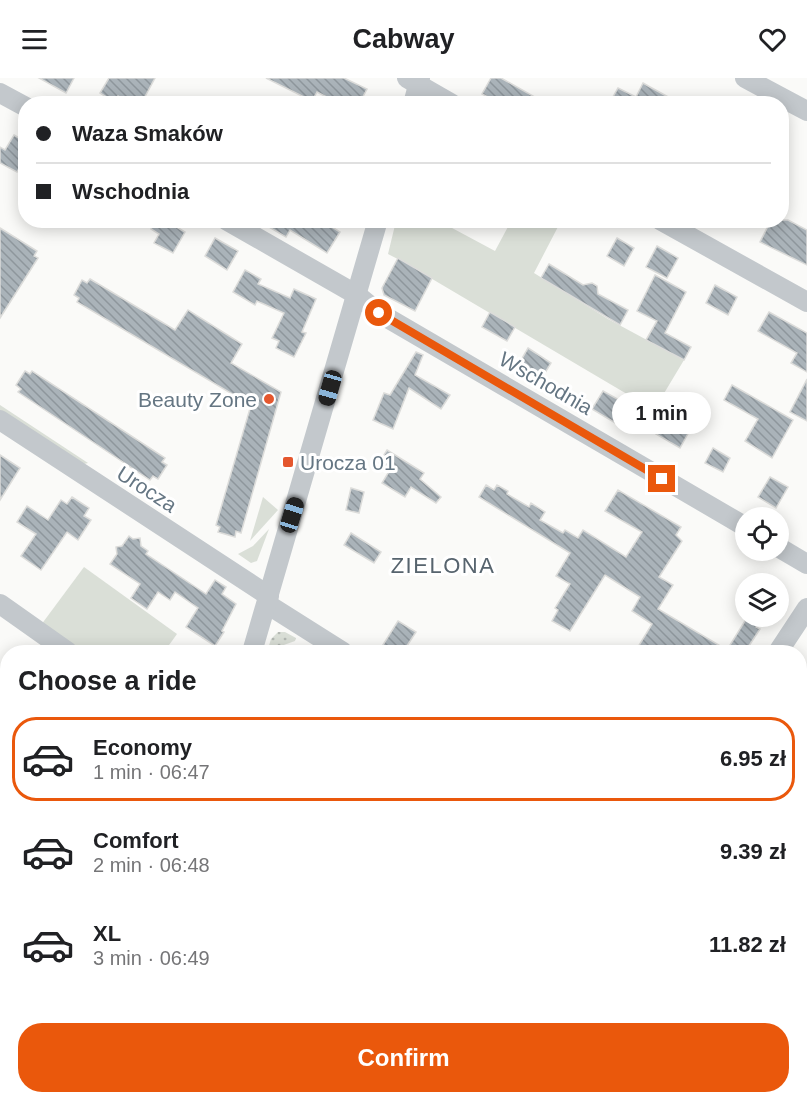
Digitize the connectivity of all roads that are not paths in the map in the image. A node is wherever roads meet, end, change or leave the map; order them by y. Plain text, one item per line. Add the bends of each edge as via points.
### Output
1 (744, 78) edge
2 (415, 80) edge
3 (0, 93) edge
4 (413, 96) edge
5 (440, 96) edge
6 (778, 96) edge
7 (789, 102) edge
8 (18, 103) edge
9 (807, 111) edge
10 (239, 228) edge
11 (376, 228) edge
12 (674, 228) edge
13 (357, 295) junction
14 (807, 302) edge
15 (0, 420) edge
16 (735, 521) edge
17 (789, 553) edge
18 (807, 564) edge
19 (268, 600) junction
20 (0, 604) edge
21 (807, 608) edge
22 (58, 645) edge
23 (254, 645) edge
24 (333, 645) edge
25 (783, 645) edge

1 - 6 street
2 - 4 street
2 - 5 street
3 - 8 street
7 - 9 street
10 - 13 street, Wschodnia
11 - 13 street
12 - 14 street
13 - 16 street, Wschodnia via 379,313
13 - 19 street
15 - 19 street, Urocza
17 - 18 street
19 - 23 street
19 - 24 street, Urocza
20 - 22 street
21 - 25 street

